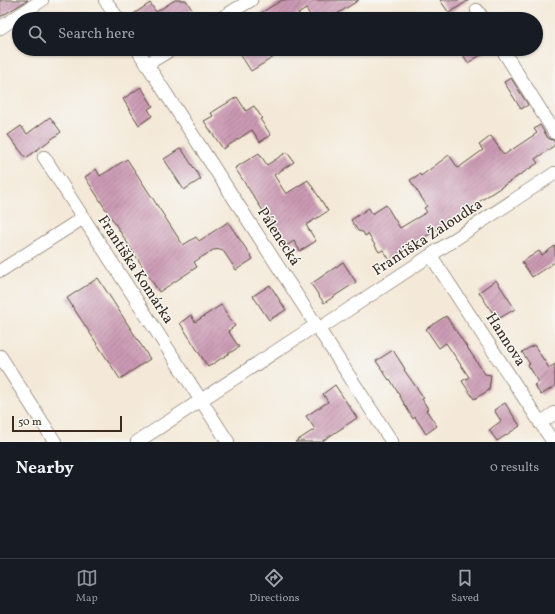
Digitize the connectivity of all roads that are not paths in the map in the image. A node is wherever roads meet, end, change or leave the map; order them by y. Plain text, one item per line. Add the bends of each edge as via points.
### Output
1 (42, 0) edge
2 (105, 0) edge
3 (250, 0) edge
4 (24, 12) edge
5 (113, 12) edge
6 (231, 12) edge
7 (12, 20) edge
8 (0, 28) edge
9 (142, 56) edge
10 (160, 56) edge
11 (506, 56) edge
12 (147, 64) junction
13 (555, 133) edge
14 (44, 157) dead end
15 (555, 173) edge
16 (82, 218) junction
17 (431, 256) junction
18 (0, 271) edge
19 (318, 327) junction
20 (0, 356) edge
21 (200, 401) junction
22 (555, 413) edge
23 (540, 423) junction
24 (55, 442) edge
25 (137, 442) edge
26 (228, 442) edge
27 (392, 442) edge
28 (553, 442) edge

1 - 4 street
2 - 5 street
3 - 6 street
7 - 8 street
9 - 12 street, Pálenecká
10 - 12 street
11 - 13 street
12 - 19 street, Pálenecká
14 - 16 street, Františka Komárka
15 - 17 street, Františka Žaloudka
16 - 18 street
16 - 21 street, Františka Komárka
17 - 19 street, Františka Žaloudka
17 - 23 street, Hannova
19 - 21 street
19 - 27 street, Pálenecká
20 - 24 street
21 - 25 street
21 - 26 street, Františka Komárka
22 - 23 street
23 - 28 street, Hannova

